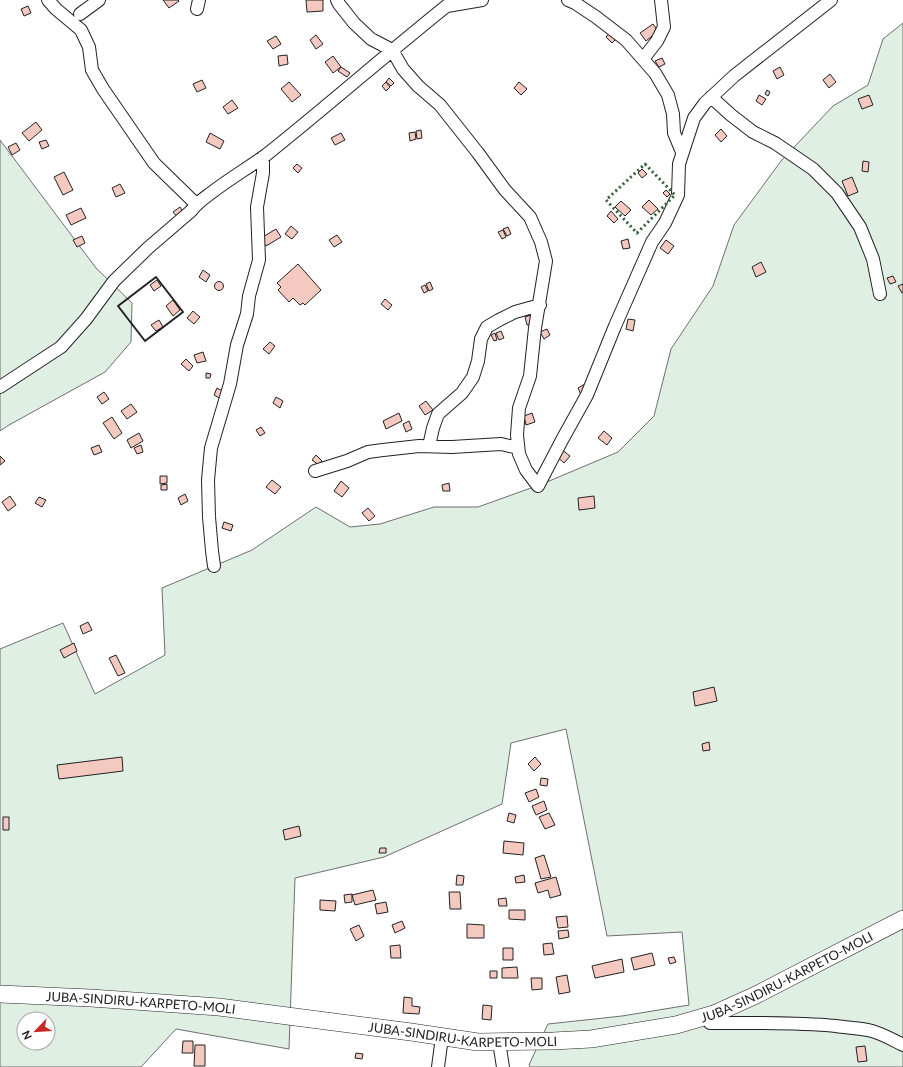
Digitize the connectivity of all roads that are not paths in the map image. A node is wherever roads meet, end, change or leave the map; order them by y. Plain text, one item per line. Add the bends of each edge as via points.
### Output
1 (48, 0) edge
2 (99, 0) edge
3 (337, 0) edge
4 (482, 0) edge
5 (568, 0) edge
6 (661, 0) edge
7 (831, 0) edge
8 (450, 3) edge
9 (80, 14) dead end
10 (392, 50) junction
11 (643, 59) junction
12 (711, 97) junction
13 (682, 152) junction
14 (263, 157) junction
15 (196, 204) junction
16 (880, 294) dead end
17 (540, 306) junction
18 (0, 387) edge
19 (429, 446) junction
20 (518, 448) junction
21 (315, 471) dead end
22 (214, 566) dead end
23 (903, 919) edge
24 (0, 994) edge
25 (710, 1023) dead end
26 (442, 1036) junction
27 (499, 1042) junction
28 (903, 1045) edge
29 (438, 1067) edge
30 (503, 1067) edge

1 - 15 street via 81,30 89,47 92,70 102,89 154,163
2 - 9 street
3 - 10 street via 354,23 371,39
4 - 8 street
5 - 11 street via 596,16 626,40
6 - 11 street via 664,27
7 - 12 street
8 - 10 street
10 - 14 street
10 - 17 street via 403,69 440,105 505,190 530,217 542,242 546,261
11 - 13 street via 668,94 674,133
12 - 13 street via 694,118
12 - 16 street via 753,132 775,143 813,169 837,193 860,227 873,259
13 - 20 street via 678,164 678,195 665,223 652,242 587,395 538,486 526,470
14 - 15 street
14 - 22 street via 257,207 259,260 237,345 230,384 211,448 208,480
15 - 18 street via 114,281 61,347
17 - 19 street via 515,312 487,327 481,339 473,377 462,393 438,414
17 - 20 street via 530,376 520,408
19 - 20 street via 501,444
19 - 21 street via 368,452
23 - 27 main road, JUBA-SINDIRU-KARPETO-MOLI via 714,1014 676,1025 591,1039
24 - 26 main road, JUBA-SINDIRU-KARPETO-MOLI via 219,1007
25 - 28 street via 768,1022 861,1029 873,1031
26 - 27 main road, JUBA-SINDIRU-KARPETO-MOLI via 478,1042
26 - 29 street
27 - 30 street

